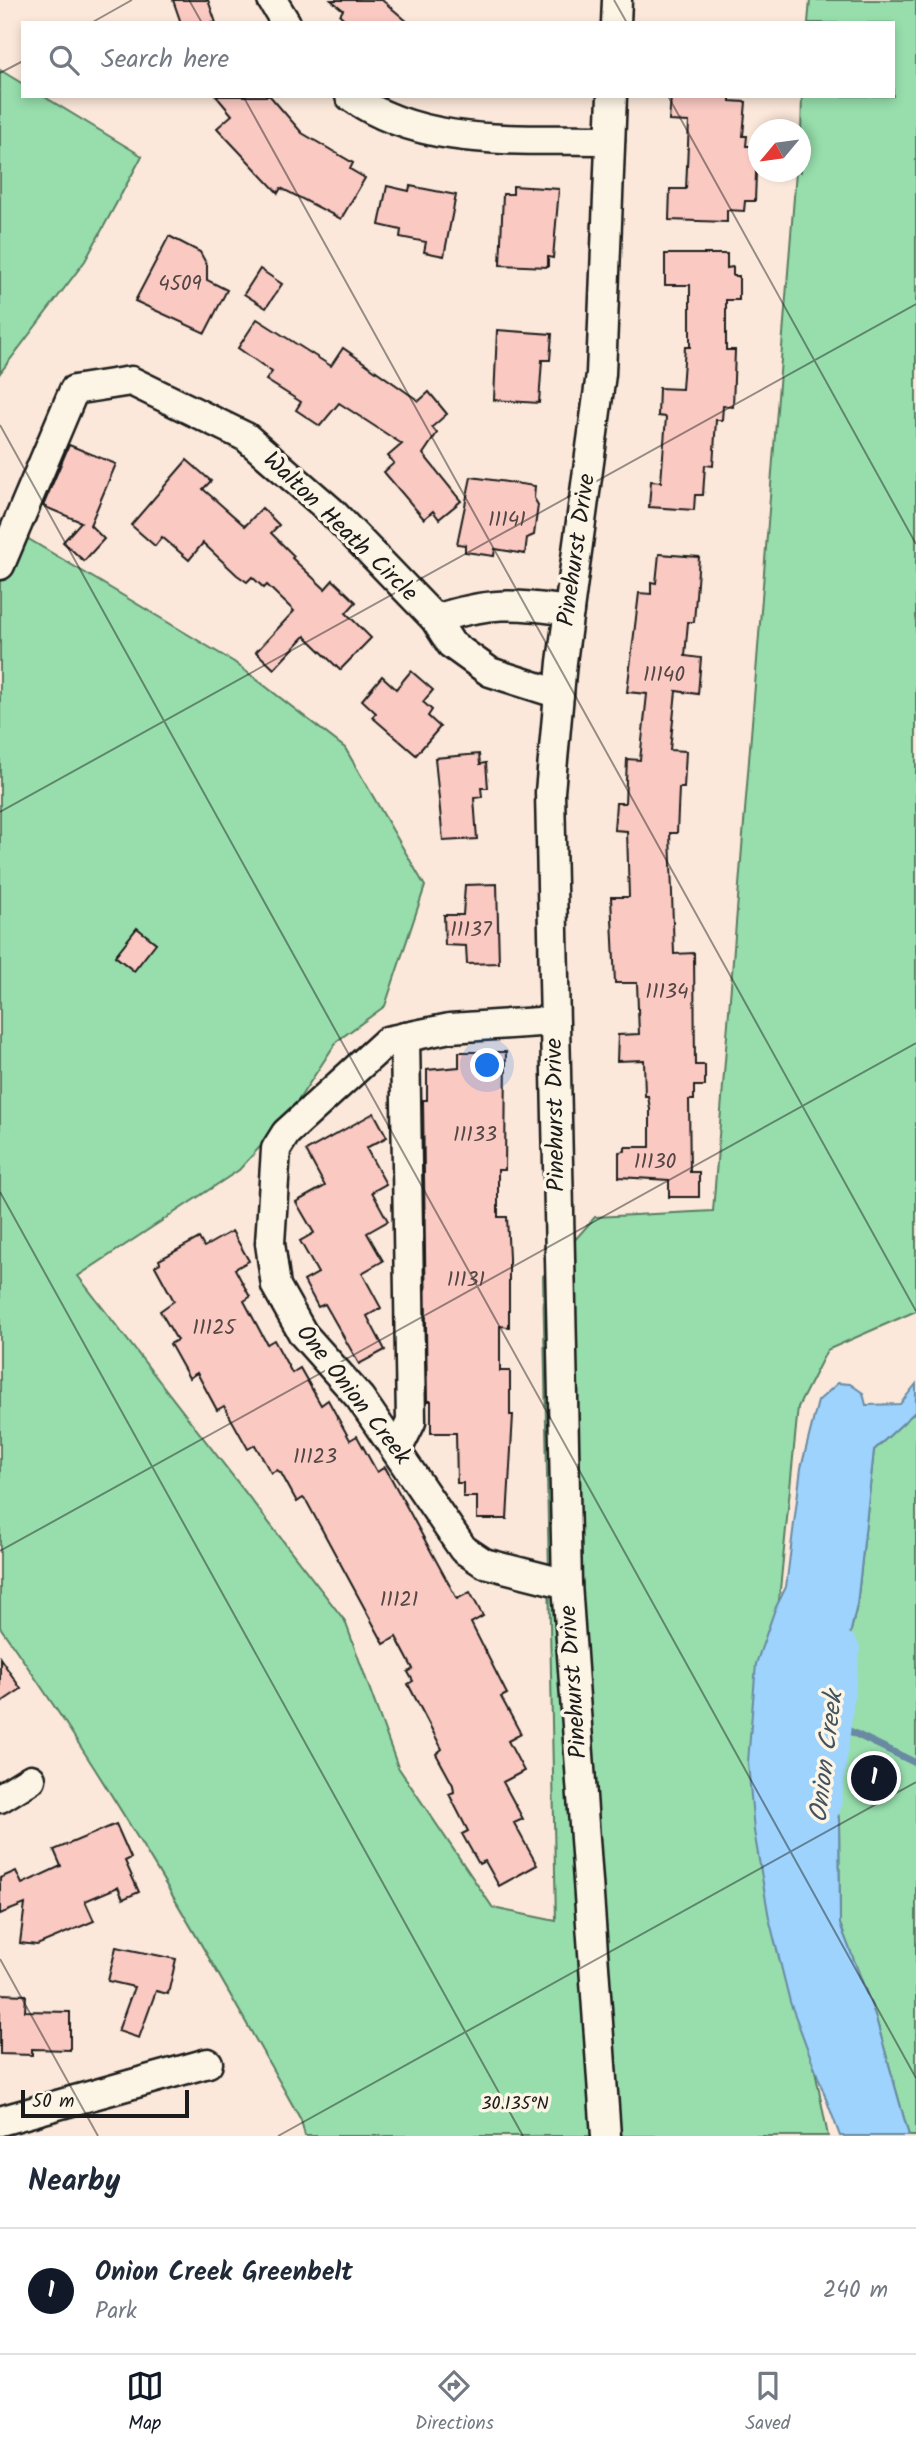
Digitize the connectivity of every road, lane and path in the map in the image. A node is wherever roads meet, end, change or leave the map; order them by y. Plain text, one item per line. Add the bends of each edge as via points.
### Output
1 (272, 0) edge
2 (617, 0) edge
3 (285, 21) edge
4 (616, 21) edge
5 (353, 98) edge
6 (612, 98) edge
7 (610, 140) junction
8 (0, 565) edge
9 (569, 611) junction
10 (435, 619) junction
11 (559, 694) junction
12 (554, 1021) junction
13 (405, 1037) junction
14 (397, 1450) junction
15 (567, 1584) junction
16 (31, 1779) dead end
17 (0, 1798) edge
18 (208, 2063) dead end
19 (0, 2122) edge
20 (606, 2136) edge

1 - 3 street
2 - 4 street
5 - 7 street via 373,113 441,135
6 - 7 street, Pinehurst Drive
7 - 9 street, Pinehurst Drive via 601,374
8 - 10 street, Walton Heath Circle via 74,390 131,381 246,437 331,511
9 - 10 street, Walton Heath Circle via 514,603 474,607
9 - 11 street, Pinehurst Drive
10 - 11 street, Walton Heath Circle via 451,644 490,672
11 - 12 street, Pinehurst Drive via 550,792
12 - 13 street, One Onion Creek via 450,1028
12 - 15 street, Pinehurst Drive
13 - 14 street via 411,1422
13 - 14 street, One Onion Creek via 387,1041 286,1133 275,1149 270,1243 276,1286 303,1334 360,1398
14 - 15 street, One Onion Creek via 463,1549 484,1563
15 - 20 street, Pinehurst Drive
16 - 17 street
18 - 19 street

